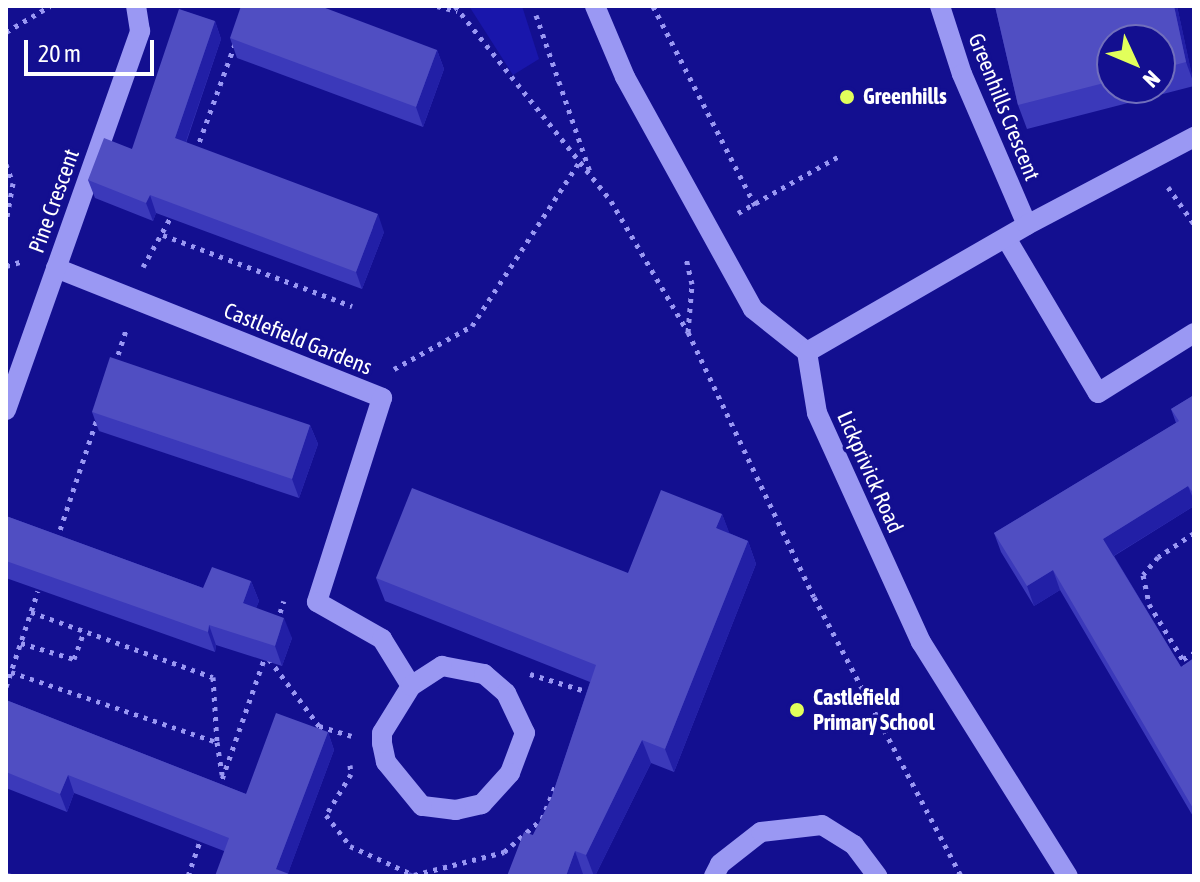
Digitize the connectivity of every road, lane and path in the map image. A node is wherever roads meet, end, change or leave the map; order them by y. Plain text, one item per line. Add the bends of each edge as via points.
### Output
1 (50, 6) edge
2 (136, 6) edge
3 (437, 6) edge
4 (595, 6) edge
5 (653, 6) edge
6 (940, 6) edge
7 (456, 9) edge
8 (536, 15) dead end
9 (6, 32) edge
10 (239, 36) edge
11 (1194, 137) edge
12 (195, 154) edge
13 (839, 156) dead end
14 (1149, 160) junction
15 (6, 164) edge
16 (578, 164) junction
17 (592, 180) junction
18 (178, 198) edge
19 (755, 205) junction
20 (6, 221) edge
21 (1194, 224) edge
22 (1027, 225) junction
23 (704, 227) junction
24 (163, 235) junction
25 (1006, 238) junction
26 (56, 268) junction
27 (130, 298) junction
28 (352, 306) dead end
29 (688, 332) junction
30 (1194, 333) edge
31 (807, 352) junction
32 (112, 374) edge
33 (358, 389) junction
34 (102, 403) edge
35 (6, 410) edge
36 (1194, 533) edge
37 (53, 551) edge
38 (38, 591) edge
39 (286, 596) dead end
40 (31, 612) junction
41 (276, 625) edge
42 (84, 631) junction
43 (271, 640) edge
44 (21, 643) junction
45 (1194, 653) edge
46 (266, 655) junction
47 (1183, 659) junction
48 (11, 672) junction
49 (1194, 678) edge
50 (411, 686) junction
51 (6, 687) edge
52 (217, 742) junction
53 (382, 743) junction
54 (222, 778) junction
55 (217, 792) edge
56 (208, 820) edge
57 (188, 876) edge
58 (714, 876) edge
59 (877, 876) edge
60 (961, 876) edge
61 (1068, 876) edge

1 - 9 path
2 - 26 street, Pine Crescent via 140,31
3 - 7 path
4 - 23 street via 625,77
5 - 19 path
6 - 22 street, Greenhills Crescent via 962,74
7 - 16 path
8 - 17 path
10 - 12 path
11 - 14 street
13 - 19 path
14 - 21 path
14 - 22 street
15 - 20 path via 13,183
16 - 17 path
16 - 33 path via 472,326
17 - 29 path via 611,201
18 - 24 path
19 - 23 path
22 - 25 street
23 - 29 path via 681,240 692,284
23 - 31 street via 753,309
24 - 27 path
24 - 28 path
25 - 30 street via 1098,393
25 - 31 street
26 - 27 street, Castlefield Gardens
26 - 35 street, Pine Crescent
27 - 32 path
27 - 33 street, Castlefield Gardens
29 - 60 path via 814,597
31 - 61 street, Lickprivick Road via 817,413 921,642
33 - 50 street, Castlefield Gardens via 382,398 317,602 382,639
34 - 37 path
36 - 47 path via 1158,557 1143,575 1149,604
38 - 40 path
39 - 41 path
40 - 42 path
40 - 44 path
42 - 44 path via 74,659
42 - 52 path via 213,677
43 - 46 path
44 - 48 path
45 - 47 path
46 - 53 path via 319,726
46 - 54 path
47 - 49 path
48 - 51 path
48 - 52 path
50 - 53 street via 382,733
50 - 53 street via 442,666 484,674 500,687 525,733 510,773 482,804 456,810 422,806 386,762
52 - 54 path
54 - 55 path
56 - 57 path
58 - 59 street via 720,864 761,832 822,825 854,845

